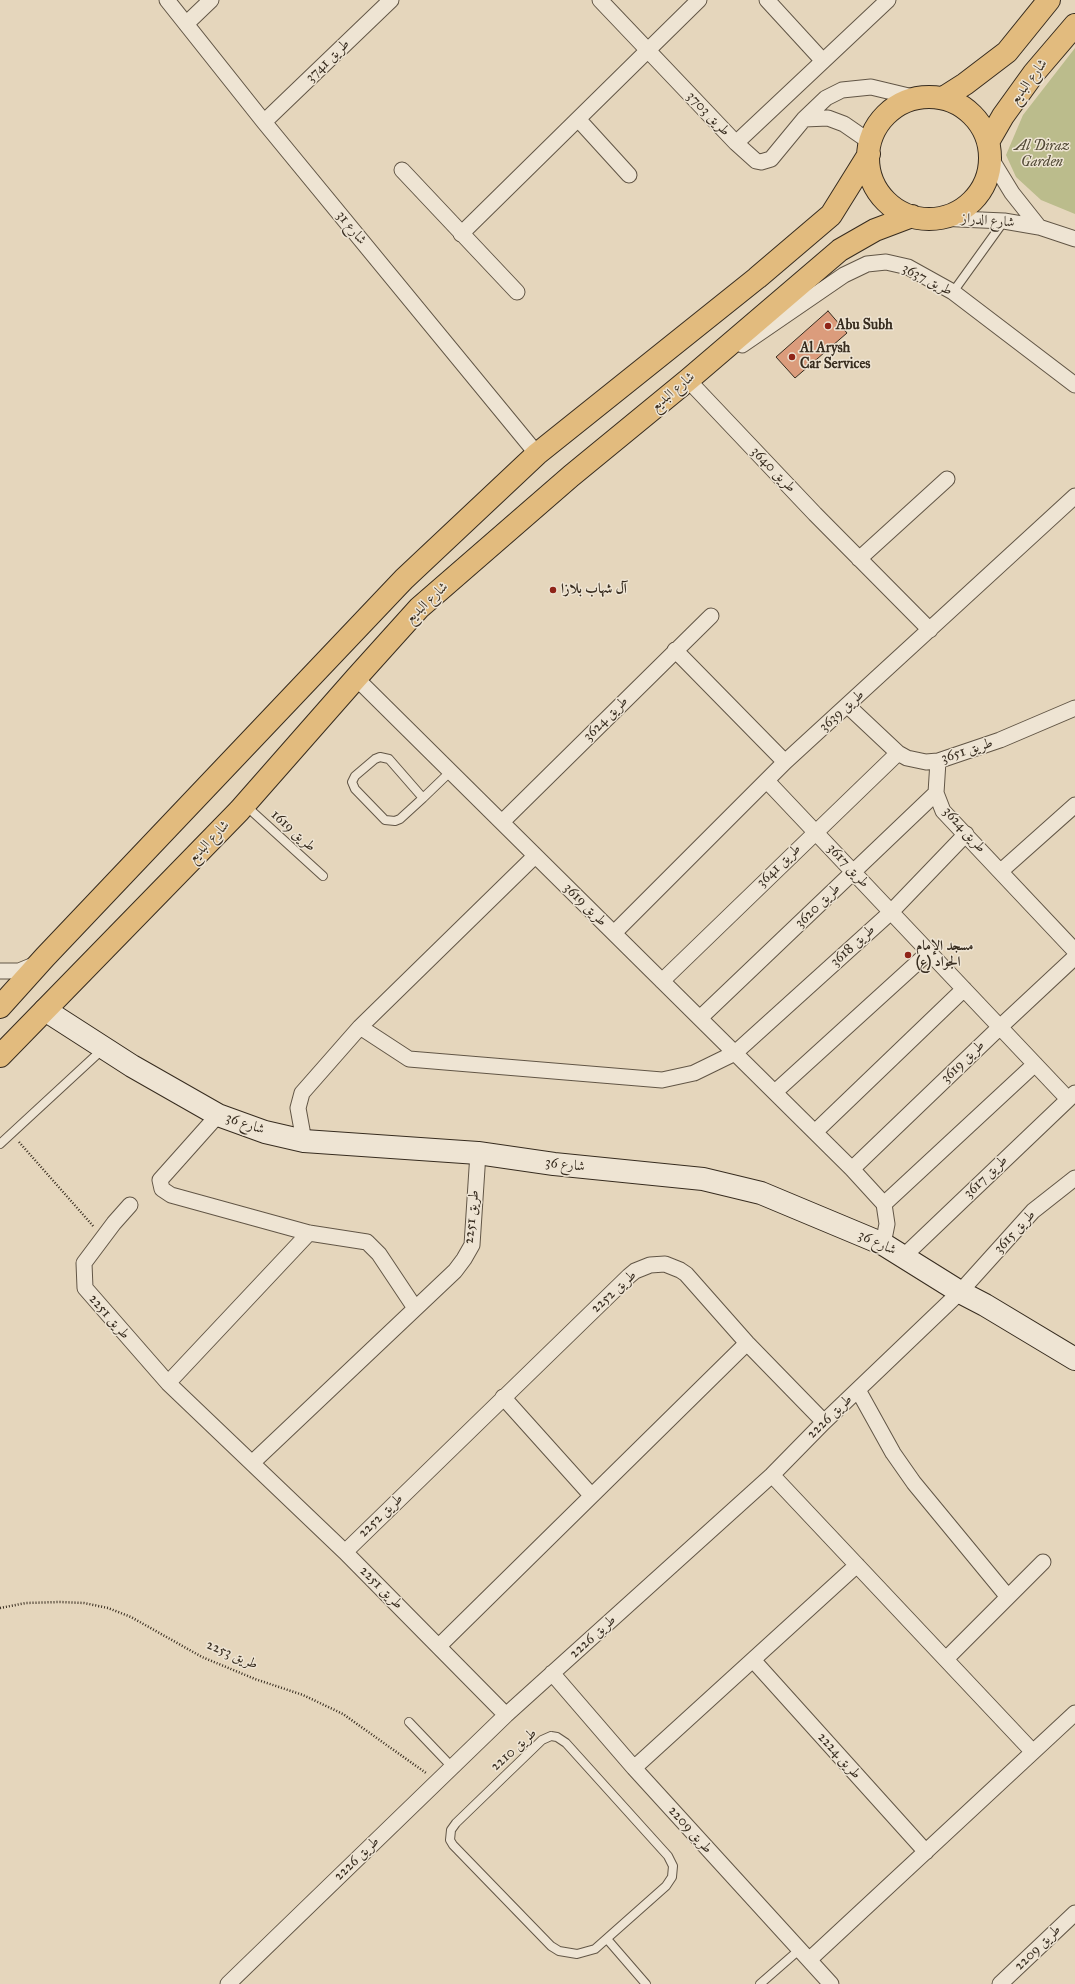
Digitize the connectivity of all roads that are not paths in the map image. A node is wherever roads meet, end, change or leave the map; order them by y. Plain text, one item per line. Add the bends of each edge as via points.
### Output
1 (167, 0) edge
2 (211, 0) edge
3 (391, 0) edge
4 (600, 0) edge
5 (699, 0) edge
6 (767, 0) edge
7 (888, 0) edge
8 (1049, 0) edge
9 (186, 24) junction
10 (1075, 25) edge
11 (648, 50) junction
12 (823, 61) junction
13 (917, 98) junction
14 (943, 98) junction
15 (578, 119) junction
16 (804, 119) junction
17 (264, 122) junction
18 (736, 143) junction
19 (870, 148) junction
20 (989, 150) junction
21 (402, 170) dead end
22 (629, 175) dead end
23 (912, 216) junction
24 (937, 218) junction
25 (1004, 221) junction
26 (1039, 227) junction
27 (462, 234) junction
28 (1075, 239) edge
29 (517, 292) dead end
30 (953, 292) junction
31 (688, 380) junction
32 (1075, 385) edge
33 (537, 454) junction
34 (947, 479) dead end
35 (1075, 496) edge
36 (859, 559) junction
37 (711, 616) dead end
38 (930, 630) junction
39 (675, 650) junction
40 (356, 678) junction
41 (848, 706) junction
42 (1075, 708) edge
43 (898, 753) junction
44 (938, 760) junction
45 (785, 762) junction
46 (450, 772) junction
47 (767, 781) junction
48 (936, 793) junction
49 (423, 798) junction
50 (245, 805) junction
51 (1075, 805) edge
52 (502, 822) junction
53 (815, 832) junction
54 (966, 834) junction
55 (535, 856) junction
56 (1001, 871) junction
57 (854, 872) junction
58 (323, 876) dead end
59 (891, 912) junction
60 (614, 933) junction
61 (1075, 951) edge
62 (929, 952) junction
63 (1075, 957) edge
64 (45, 958) junction
65 (0, 971) edge
66 (662, 981) junction
67 (964, 989) junction
68 (0, 1007) edge
69 (45, 1010) junction
70 (700, 1018) junction
71 (360, 1027) junction
72 (1000, 1027) junction
73 (104, 1048) junction
74 (735, 1053) junction
75 (0, 1056) edge
76 (1035, 1064) junction
77 (775, 1092) junction
78 (1072, 1096) edge
79 (218, 1115) junction
80 (815, 1132) junction
81 (304, 1141) junction
82 (0, 1144) edge
83 (478, 1153) junction
84 (852, 1169) junction
85 (1075, 1178) edge
86 (884, 1204) junction
87 (130, 1205) dead end
88 (310, 1233) junction
89 (883, 1244) junction
90 (904, 1256) junction
91 (960, 1292) junction
92 (415, 1308) junction
93 (747, 1344) junction
94 (1075, 1359) edge
95 (168, 1383) junction
96 (858, 1390) junction
97 (503, 1397) junction
98 (824, 1422) junction
99 (252, 1463) junction
100 (772, 1475) junction
101 (592, 1495) junction
102 (345, 1552) junction
103 (1043, 1562) dead end
104 (857, 1565) junction
105 (1008, 1597) junction
106 (439, 1646) junction
107 (946, 1659) junction
108 (753, 1660) junction
109 (552, 1673) junction
110 (1075, 1713) edge
111 (506, 1715) junction
112 (409, 1722) dead end
113 (1033, 1752) junction
114 (452, 1768) junction
115 (634, 1768) junction
116 (926, 1852) junction
117 (1075, 1913) edge
118 (606, 1939) junction
119 (804, 1955) junction
120 (228, 1984) edge
121 (646, 1984) edge
122 (760, 1984) edge
123 (831, 1984) edge
124 (1000, 1984) edge

1 - 9 street, شارع 31
2 - 9 street
3 - 17 street, طريق 3741
4 - 11 street, طريق 3703
5 - 11 street
6 - 12 street
7 - 12 street, طريق 3703
8 - 14 main road via 1007,52
9 - 17 street, شارع 31
10 - 20 main road, شارع البديع via 1034,73 1004,116
11 - 15 street
11 - 18 street, طريق 3703
12 - 18 street, طريق 3703
13 - 14 main road
13 - 16 street via 871,87 842,90 826,98
13 - 19 main road via 906,101 887,114 874,132
14 - 20 main road via 972,114 984,132
15 - 22 street
15 - 27 street
16 - 18 street via 775,156 766,162 752,159
16 - 19 street via 828,118 844,124
17 - 33 street, شارع 31
19 - 23 main road via 870,171 876,188 891,205
19 - 33 main road via 831,216
20 - 24 main road via 985,182 970,202 949,215
20 - 26 street, شارع الدراز via 1012,193
21 - 27 street
23 - 24 main road
23 - 31 main road, شارع البديع via 875,230 840,250
24 - 25 street, شارع الدراز
25 - 26 street, شارع الدراز
25 - 30 lane
26 - 28 street, شارع الدراز
27 - 29 street
30 - 31 street, طريق 3637 via 908,267 886,262 867,264 844,275
30 - 32 street, طريق 3637
31 - 36 street, طريق 3640
31 - 40 main road, شارع البديع via 571,476 419,608
33 - 64 main road via 404,579
34 - 36 street
35 - 38 street, طريق 3639
36 - 38 street, طريق 3640
37 - 39 street, طريق 3624
38 - 41 street, طريق 3639
39 - 45 street
39 - 52 street, طريق 3624
40 - 46 street, طريق 3619
40 - 50 main road, شارع البديع
41 - 43 street, طريق 3651
41 - 45 street, طريق 3639
42 - 44 street, طريق 3651 via 1000,740
43 - 44 street, طريق 3651 via 907,758 926,762
43 - 53 street, طريق 3641
44 - 48 street, طريق 3624
45 - 47 street, طريق 3639
46 - 49 lane
46 - 52 street, طريق 3619
47 - 53 street, طريق 3617
47 - 60 street, طريق 3639
48 - 54 street, طريق 3624 via 943,811
48 - 57 street, طريق 3620
49 - 49 lane via 400,819 385,820 355,789 352,782 375,759 389,759
50 - 58 lane, طريق 1619
50 - 69 main road, شارع البديع
51 - 56 street
52 - 55 street, طريق 3619
53 - 57 street, طريق 3617
53 - 66 street, طريق 3641
54 - 56 street, طريق 3624
54 - 59 street, طريق 3618
55 - 60 street, طريق 3619
55 - 71 street
56 - 61 street, طريق 3624
57 - 59 street, طريق 3617
57 - 70 street, طريق 3620
59 - 62 street, طريق 3617
59 - 74 street, طريق 3618
60 - 66 street, طريق 3619
62 - 67 street, طريق 3617
62 - 77 street
63 - 72 street, طريق 3619
64 - 65 street via 19,971
64 - 68 main road
66 - 70 street, طريق 3619
67 - 72 street, طريق 3617
67 - 80 street
69 - 73 street, شارع 36
69 - 75 main road, شارع البديع
70 - 74 street, طريق 3619
71 - 74 street, طريق 3618 via 409,1060 662,1080 694,1073
71 - 81 street via 302,1093 298,1108
72 - 76 street, طريق 3617
72 - 84 street, طريق 3619
73 - 79 street, شارع 36
73 - 82 lane
74 - 77 street, طريق 3619
76 - 78 street, طريق 3617
76 - 86 street
77 - 80 street, طريق 3619
78 - 90 street, طريق 3617
79 - 81 street, شارع 36 via 265,1132
79 - 88 street via 160,1180 162,1189 171,1195
80 - 84 street, طريق 3619
81 - 83 street, شارع 36
83 - 89 street, شارع 36 via 710,1181 761,1193
83 - 92 street, طريق 2251 via 472,1245 455,1271
84 - 86 street, طريق 3619
85 - 91 street, طريق 3615 via 1033,1211
86 - 89 street via 888,1224
87 - 95 street, طريق 2251 via 84,1263 85,1288
88 - 92 street via 367,1242 379,1254
88 - 95 street
89 - 90 street, شارع 36
90 - 91 street, شارع 36
91 - 94 street, شارع 36
91 - 96 street, طريق 2226
92 - 99 street, طريق 2251
93 - 97 street, طريق 2252 via 686,1274 665,1264 650,1265 629,1276
93 - 98 street, طريق 2252
93 - 101 street
95 - 99 street, طريق 2251
96 - 98 street, طريق 2226
96 - 105 street via 914,1483
97 - 101 street
97 - 102 street, طريق 2252
98 - 100 street, طريق 2226
99 - 102 street, طريق 2251
100 - 104 street
100 - 109 street, طريق 2226
101 - 106 street
102 - 106 street, طريق 2251
103 - 105 street
104 - 107 street
104 - 108 street
105 - 107 street
106 - 111 street, طريق 2251
107 - 113 street
108 - 115 street
108 - 116 street, طريق 2224
109 - 111 street, طريق 2226
109 - 115 street, طريق 2209
110 - 113 street
111 - 114 street, طريق 2226
112 - 114 lane
113 - 116 street
114 - 120 street, طريق 2226
115 - 119 street, طريق 2209
116 - 119 street
117 - 124 street, طريق 2209
118 - 118 lane, طريق 2210 via 595,1949 577,1954 559,1951 551,1946 450,1840 451,1830 456,1823 546,1737 556,1737 566,1743 668,1856 673,1866 670,1882
118 - 121 lane
119 - 122 lane
119 - 123 street, طريق 2209

